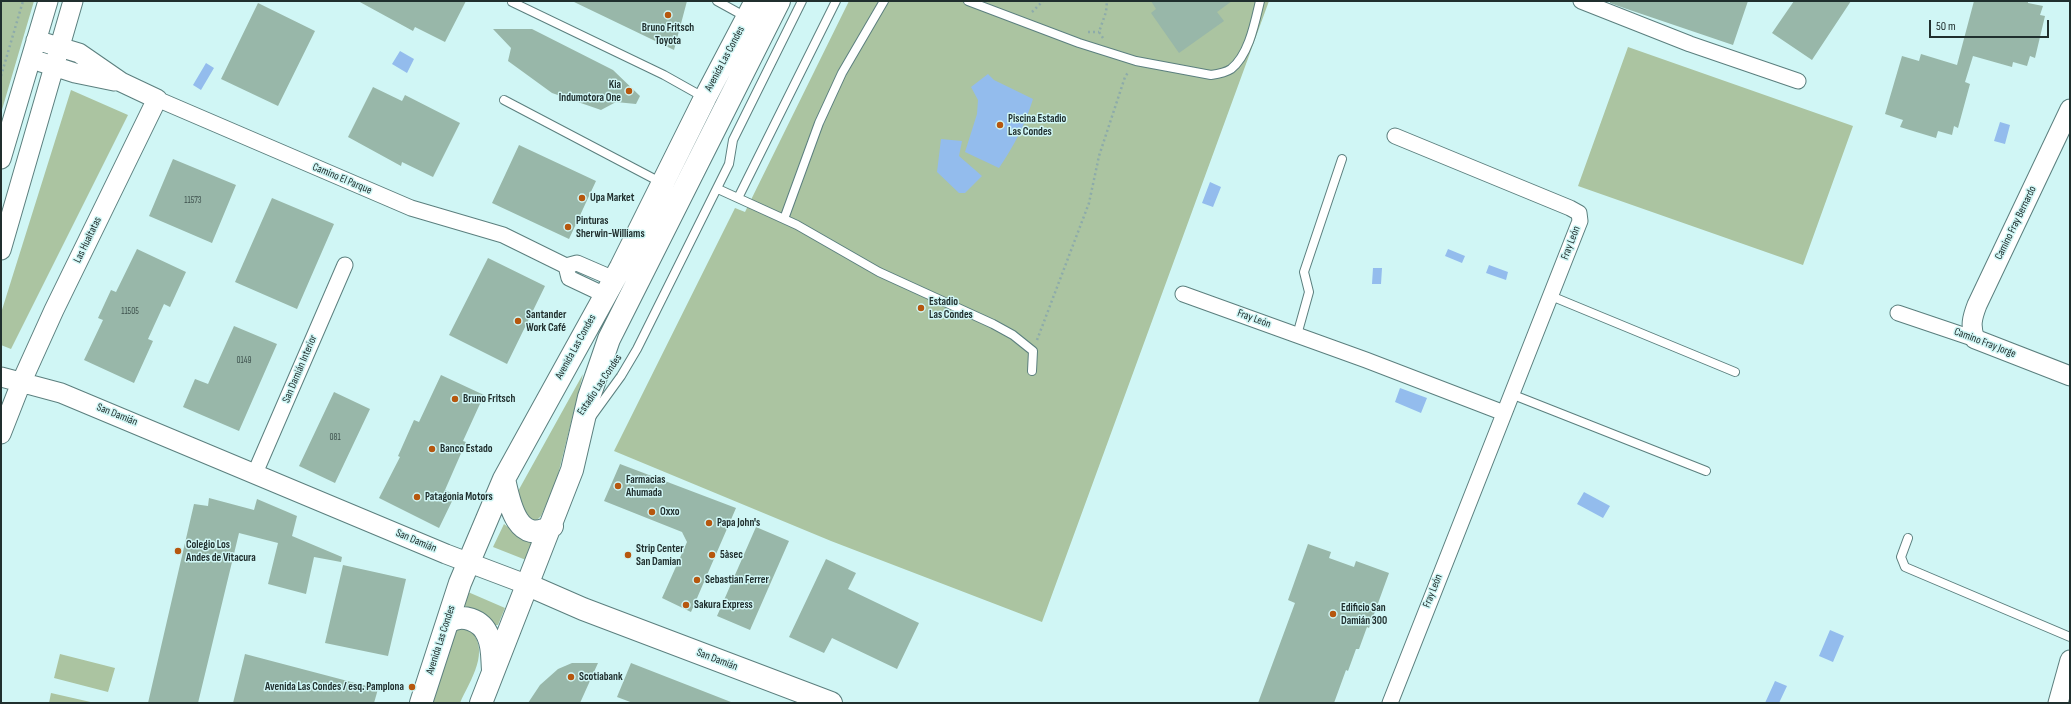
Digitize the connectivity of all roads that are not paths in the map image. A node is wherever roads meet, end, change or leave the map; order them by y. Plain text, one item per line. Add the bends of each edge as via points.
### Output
1 (48, 1) edge
2 (73, 1) edge
3 (717, 1) edge
4 (779, 1) edge
5 (802, 1) edge
6 (836, 1) edge
7 (884, 1) edge
8 (968, 1) edge
9 (1260, 1) edge
10 (1581, 1) edge
11 (512, 2) dead end
12 (752, 9) edge
13 (36, 40) junction
14 (59, 47) junction
15 (30, 59) junction
16 (54, 66) junction
17 (1798, 80) dead end
18 (121, 82) junction
19 (705, 98) junction
20 (157, 99) junction
21 (504, 100) dead end
22 (2070, 109) edge
23 (1395, 136) dead end
24 (1, 159) edge
25 (1342, 159) dead end
26 (663, 183) junction
27 (718, 189) junction
28 (738, 198) junction
29 (784, 219) junction
30 (1, 250) edge
31 (345, 266) dead end
32 (610, 287) junction
33 (1183, 294) dead end
34 (1551, 296) junction
35 (1898, 313) dead end
36 (1297, 335) junction
37 (1975, 339) junction
38 (1032, 371) dead end
39 (1735, 372) dead end
40 (2070, 376) edge
41 (1, 377) edge
42 (21, 383) junction
43 (1511, 394) junction
44 (1504, 413) junction
45 (1, 434) edge
46 (579, 434) junction
47 (1706, 471) dead end
48 (255, 473) junction
49 (504, 479) junction
50 (552, 526) junction
51 (1908, 538) dead end
52 (468, 562) junction
53 (528, 586) junction
54 (447, 623) junction
55 (2070, 637) edge
56 (2070, 660) edge
57 (493, 672) junction
58 (421, 703) edge
59 (482, 703) edge
60 (831, 703) edge
61 (1390, 703) edge
62 (2058, 703) edge

1 - 13 street
2 - 14 street
3 - 12 lane
4 - 46 main road, Avenida Las Condes via 609,339 595,376
5 - 27 lane, Estadio Las Condes via 733,140 730,164
6 - 28 lane
7 - 29 lane via 842,73 819,123
8 - 9 lane via 1079,43 1136,61 1211,75 1232,68 1249,41
10 - 17 street via 1690,44
11 - 19 lane via 664,75
12 - 19 main road, Avenida Las Condes
13 - 14 street, Camino El Parque
13 - 15 street
14 - 16 street
14 - 18 street, Camino El Parque via 85,56
15 - 16 street, Camino El Parque
15 - 24 street
16 - 18 street, Camino El Parque
16 - 30 street
18 - 20 street, Camino El Parque
19 - 26 main road, Avenida Las Condes
20 - 32 street, Camino El Parque via 417,210 503,235 566,266 577,263
20 - 42 street, Las Hualtatas
21 - 26 lane
22 - 37 street, Camino Fray Bernardo via 1977,305 1971,328
23 - 34 street, Fray León via 1579,213 1580,221
25 - 36 lane via 1304,272 1309,292
26 - 32 main road, Avenida Las Condes
27 - 28 lane
27 - 46 lane, Estadio Las Condes via 637,349 621,376
28 - 29 lane
29 - 38 lane via 879,272 1013,335 1033,352
31 - 48 street, San Damián Interior
32 - 49 main road, Avenida Las Condes
33 - 36 street, Fray León
34 - 39 lane
34 - 43 street, Fray León
35 - 37 street, Camino Fray Jorge
36 - 44 street, Fray León
37 - 40 street, Camino Fray Jorge
41 - 42 street, San Damián
42 - 45 street, Las Hualtatas
42 - 48 street, San Damián via 61,392
43 - 44 street, Fray León
43 - 47 lane
44 - 61 street, Fray León
46 - 50 main road, Avenida Las Condes via 572,470
48 - 52 street, San Damián
49 - 50 main road via 510,507 519,524 536,531
49 - 52 main road, Avenida Las Condes
50 - 53 main road, Avenida Las Condes
51 - 55 lane via 1901,557 1905,567
52 - 53 street, San Damián
52 - 54 main road, Avenida Las Condes
53 - 57 main road, Avenida Las Condes
53 - 60 main road, San Damián
54 - 57 main road via 456,618 467,618 482,627 491,644
54 - 58 main road, Avenida Las Condes
56 - 62 street
57 - 59 main road, Avenida Las Condes

